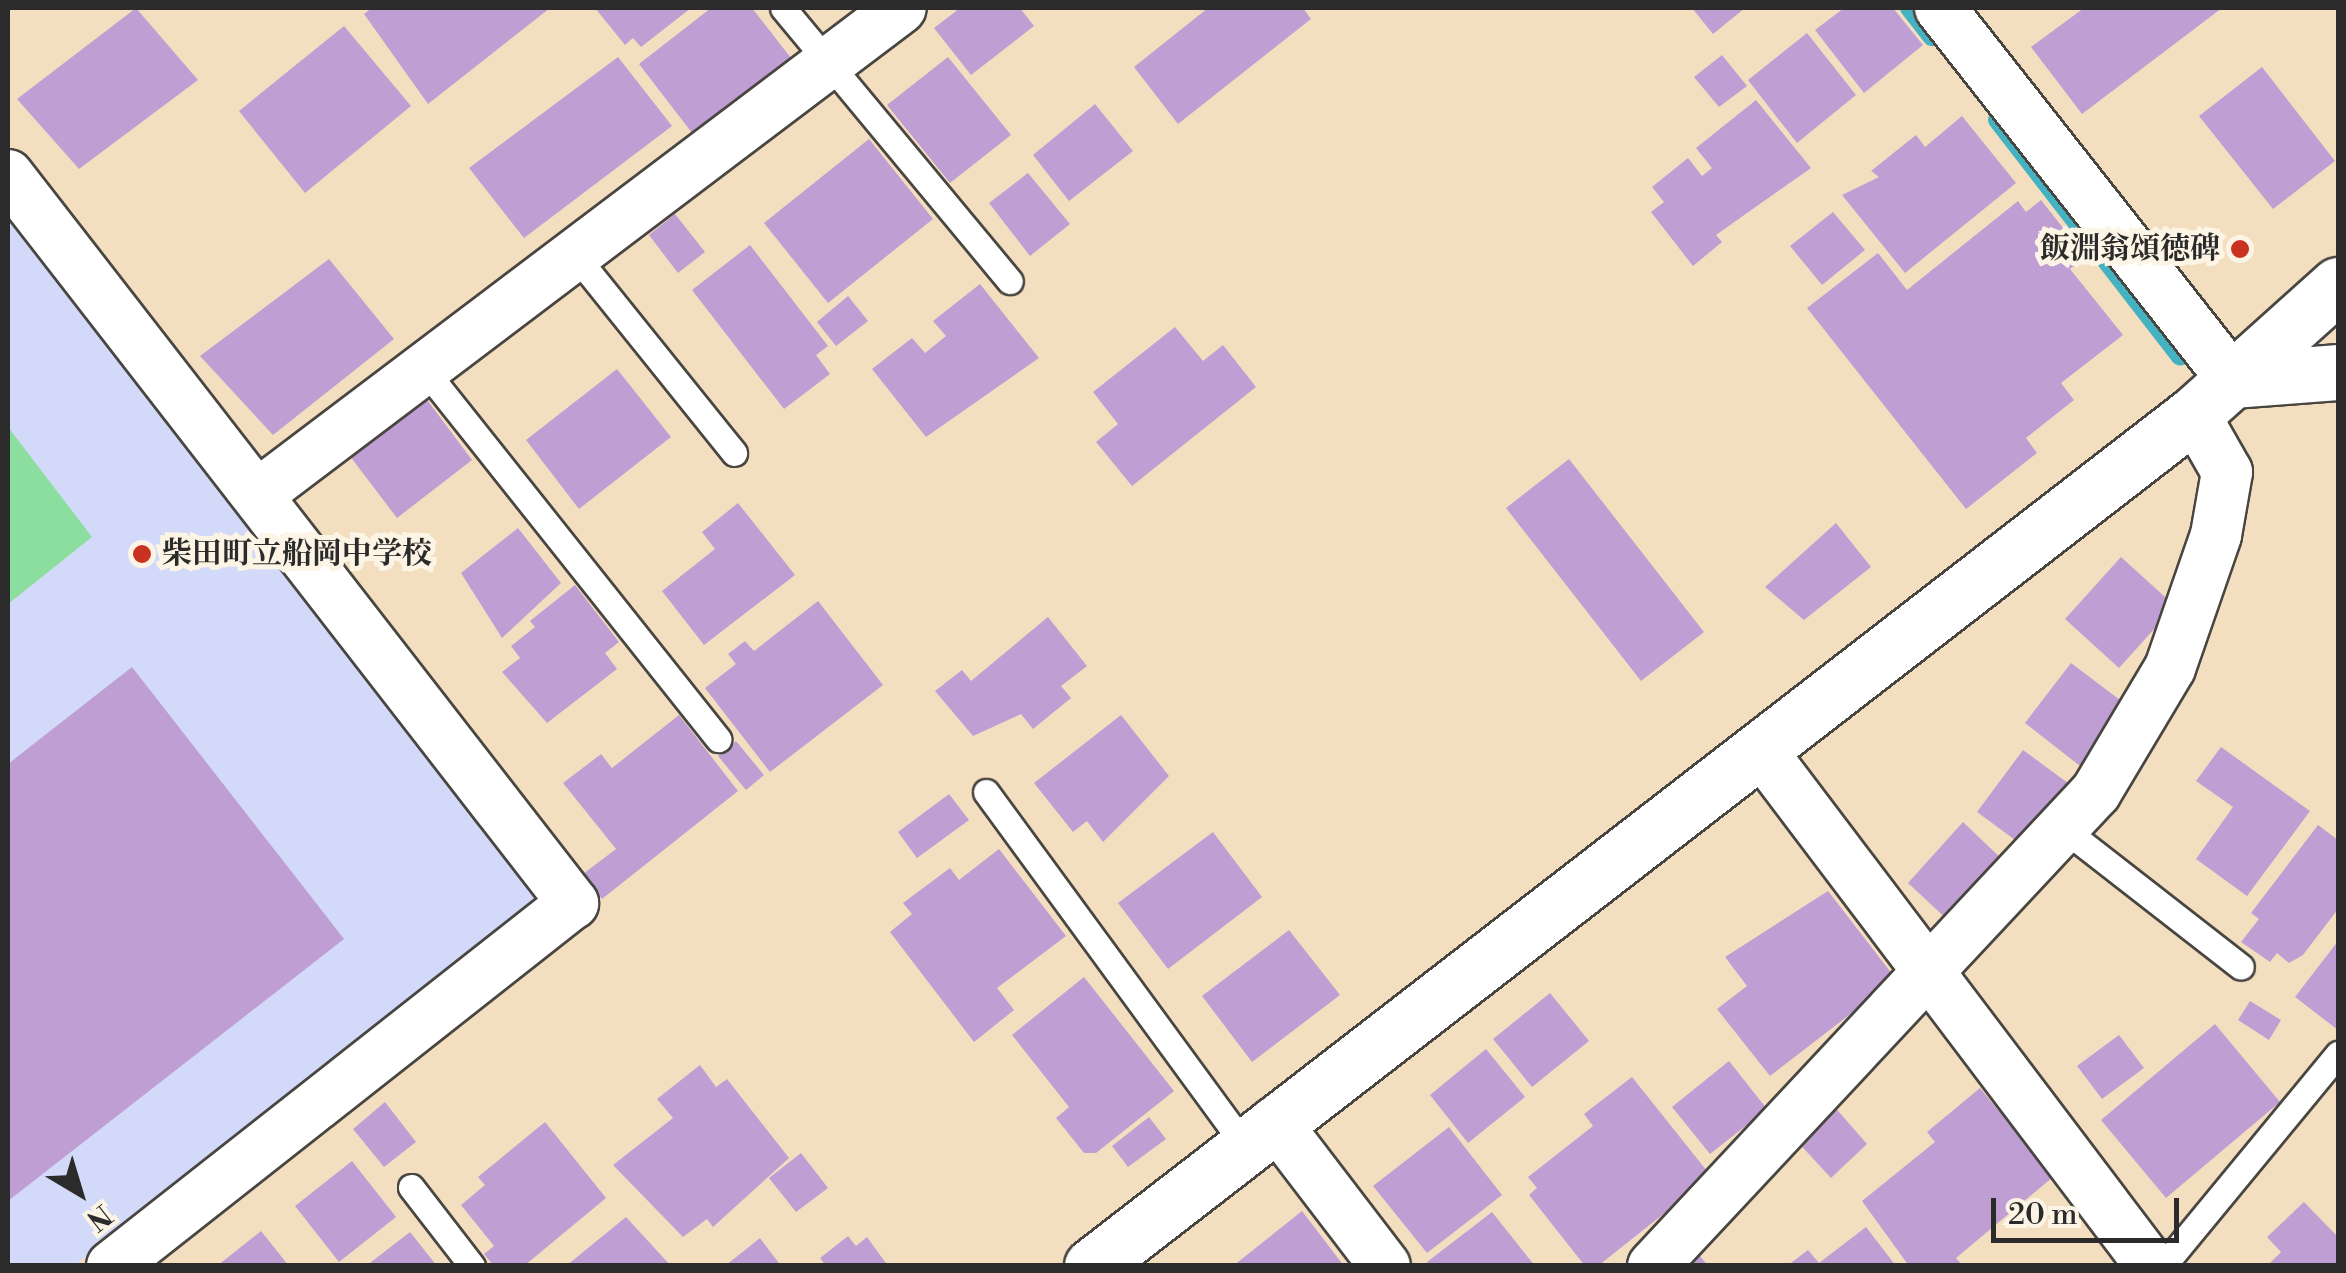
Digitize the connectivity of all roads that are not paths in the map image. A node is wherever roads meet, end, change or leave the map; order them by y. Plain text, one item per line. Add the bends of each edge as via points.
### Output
1 (783, 8) edge
2 (901, 8) edge
3 (1940, 8) edge
4 (826, 63) junction
5 (8, 175) edge
6 (575, 255) junction
7 (1010, 281) dead end
8 (2338, 285) edge
9 (424, 369) junction
10 (2338, 372) edge
11 (2213, 397) junction
12 (734, 453) dead end
13 (257, 495) junction
14 (718, 739) dead end
15 (1760, 748) junction
16 (986, 792) dead end
17 (2064, 829) junction
18 (2240, 967) dead end
19 (1926, 978) junction
20 (2338, 1054) edge
21 (1261, 1135) junction
22 (411, 1187) dead end
23 (112, 1266) edge
24 (472, 1266) edge
25 (1092, 1266) edge
26 (1385, 1266) edge
27 (1653, 1266) edge
28 (2151, 1266) edge
29 (2163, 1266) edge

1 - 4 lane
2 - 4 street
3 - 11 street
4 - 6 street
4 - 7 lane
5 - 13 street
6 - 9 street
6 - 12 lane
8 - 11 street
9 - 13 street
9 - 14 lane
10 - 11 street
11 - 15 street
11 - 17 street via 2227,472 2216,536 2170,668
13 - 23 street via 573,903
15 - 19 street
15 - 21 street
16 - 21 lane
17 - 18 lane
17 - 19 street
19 - 27 street
19 - 28 street
20 - 29 lane
21 - 25 street
21 - 26 street
22 - 24 lane

